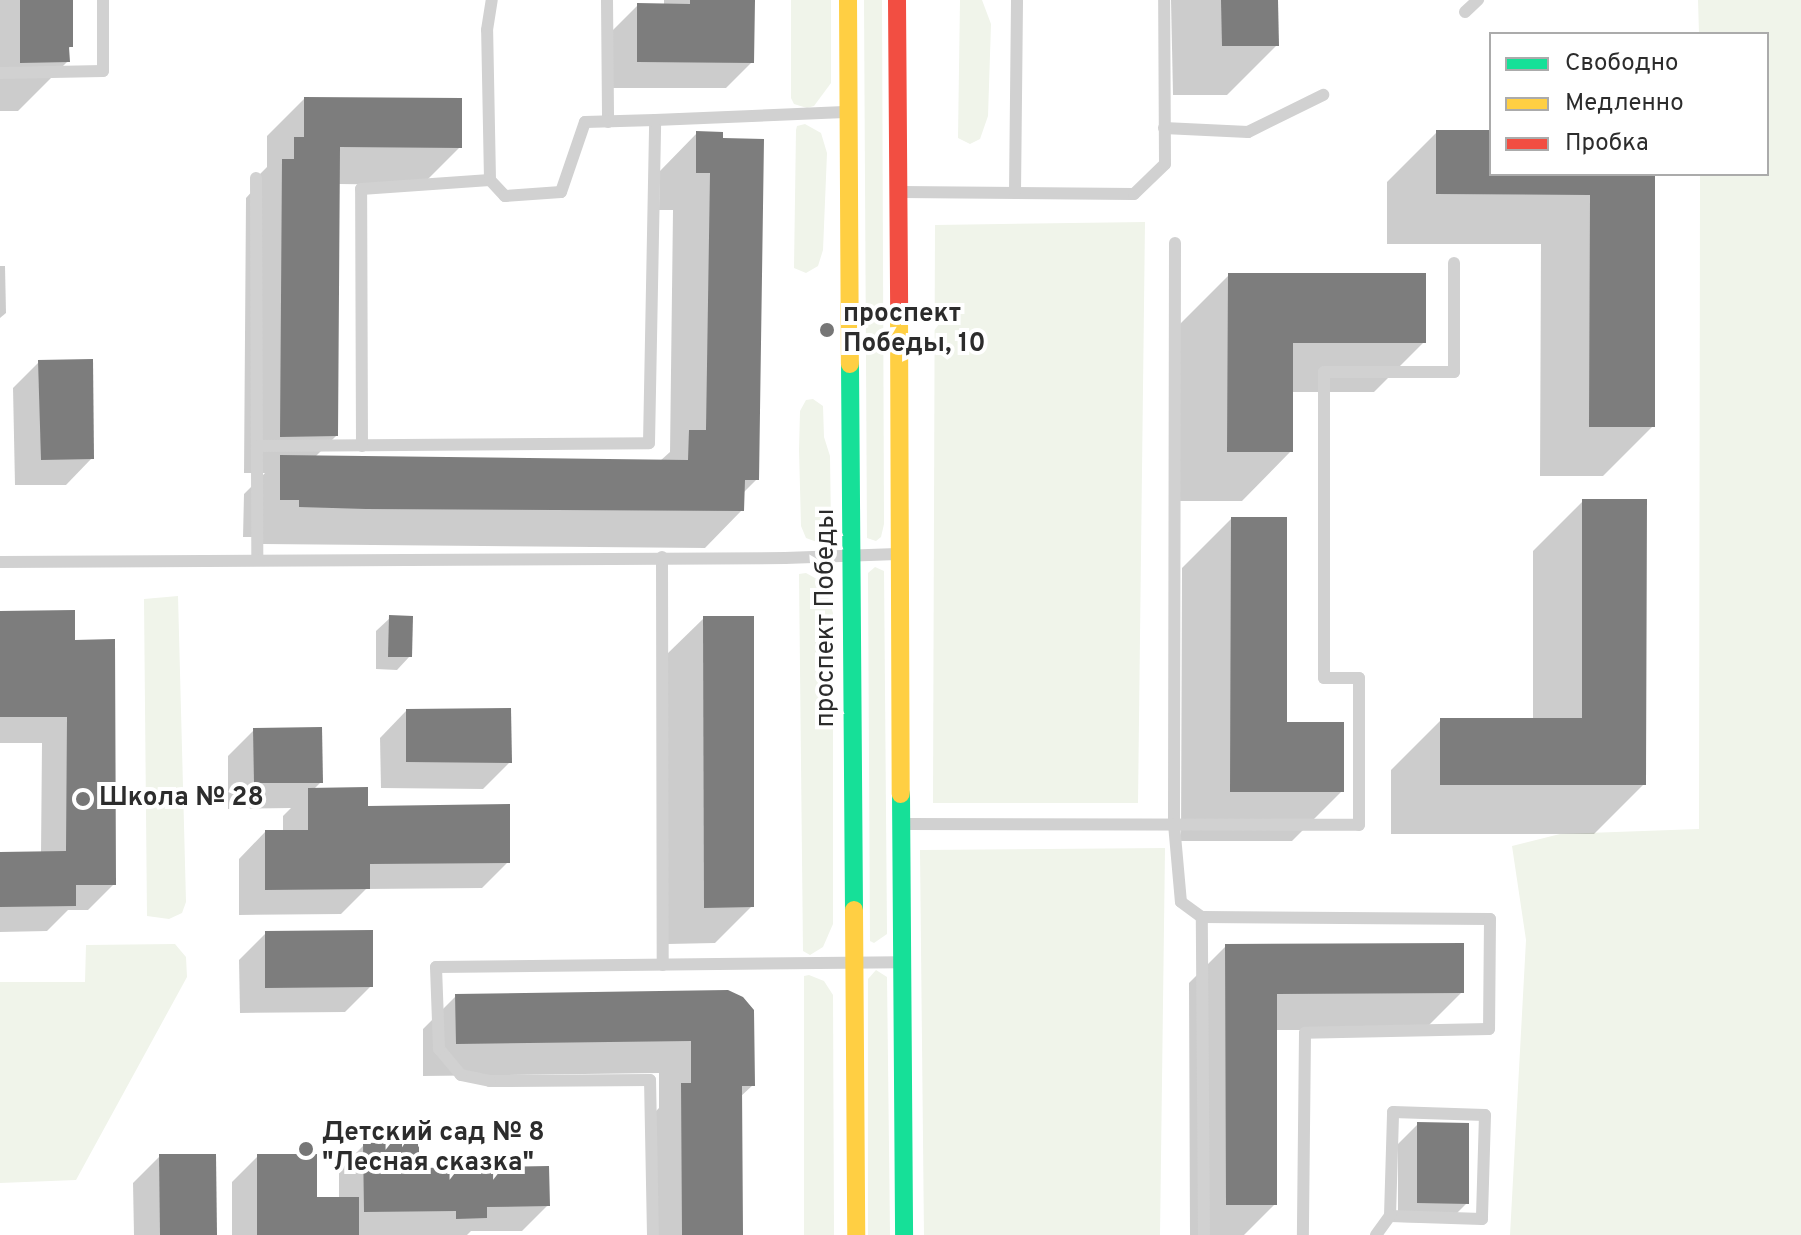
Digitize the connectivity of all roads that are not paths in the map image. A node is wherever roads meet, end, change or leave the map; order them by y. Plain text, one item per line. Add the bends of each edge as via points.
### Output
1 (103, 0) edge
2 (492, 0) edge
3 (607, 0) edge
4 (848, 0) edge
5 (897, 0) edge
6 (1017, 0) edge
7 (1164, 0) edge
8 (1478, 0) edge
9 (1465, 12) dead end
10 (0, 73) edge
11 (1323, 95) dead end
12 (848, 112) junction
13 (655, 120) junction
14 (608, 122) junction
15 (1164, 128) junction
16 (256, 178) dead end
17 (490, 180) junction
18 (897, 192) junction
19 (1015, 193) junction
20 (1175, 243) dead end
21 (1454, 263) dead end
22 (257, 446) junction
23 (362, 446) junction
24 (900, 554) junction
25 (854, 555) junction
26 (662, 557) junction
27 (257, 559) junction
28 (0, 562) edge
29 (903, 824) junction
30 (1174, 824) junction
31 (1202, 917) junction
32 (904, 962) junction
33 (855, 963) junction
34 (663, 965) junction
35 (1390, 1216) junction
36 (653, 1235) edge
37 (856, 1235) edge
38 (904, 1235) edge
39 (1204, 1235) edge
40 (1303, 1235) edge
41 (1376, 1235) edge

1 - 10 lane via 103,71
2 - 17 lane via 487,30
3 - 14 lane
4 - 12 main road, проспект Победы
5 - 18 main road
6 - 19 lane
7 - 15 lane
8 - 9 lane
11 - 15 lane via 1248,132
12 - 13 lane
12 - 25 main road, проспект Победы
13 - 14 lane
13 - 23 lane via 649,443
14 - 17 lane via 585,122 561,192 505,196
15 - 19 lane via 1165,164 1134,194
16 - 22 lane
17 - 23 lane via 361,189
18 - 19 lane
18 - 24 main road
20 - 30 lane
21 - 30 lane via 1454,372 1324,372 1324,678 1359,678 1359,825
22 - 23 lane
22 - 27 lane
24 - 25 lane
24 - 29 main road
25 - 26 lane
25 - 33 main road, проспект Победы
26 - 27 lane
26 - 34 lane
27 - 28 lane
29 - 30 lane
29 - 32 main road
30 - 31 lane via 1181,902
31 - 39 lane
31 - 40 lane via 1490,919 1489,1029 1305,1033
32 - 33 lane
32 - 38 main road
33 - 34 lane
33 - 37 main road, проспект Победы
34 - 36 lane via 436,967 439,1049 461,1075 490,1081 650,1080
35 - 35 lane via 1393,1112 1485,1115 1482,1219
35 - 41 lane

